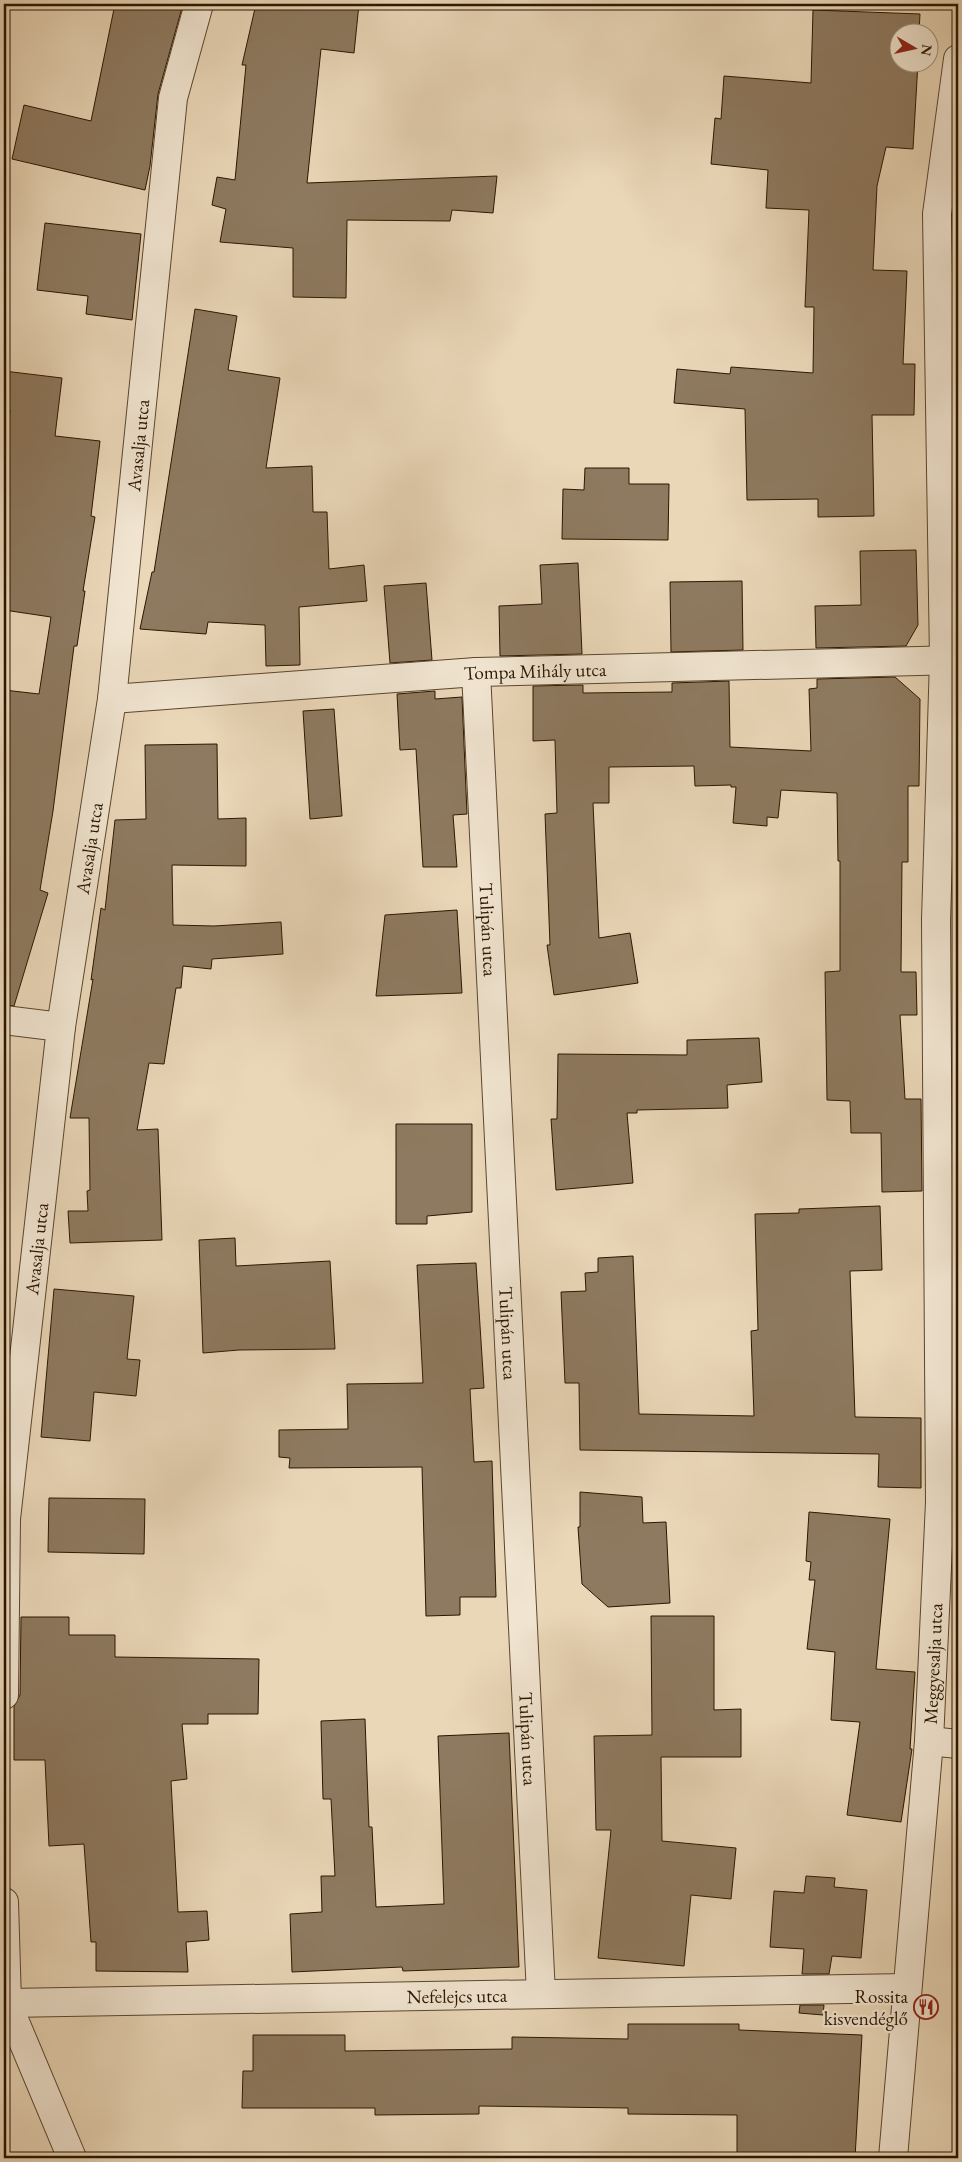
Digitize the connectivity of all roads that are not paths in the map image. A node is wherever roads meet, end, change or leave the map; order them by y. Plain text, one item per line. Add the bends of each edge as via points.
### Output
1 (199, 4) edge
2 (958, 60) edge
3 (951, 660) edge
4 (476, 672) junction
5 (112, 699) junction
6 (4, 1020) edge
7 (62, 1027) junction
8 (949, 1502) edge
9 (4, 1695) edge
10 (929, 1740) junction
11 (958, 1744) edge
12 (4, 1902) edge
13 (907, 1988) junction
14 (541, 1994) junction
15 (7, 2003) junction
16 (72, 2158) edge
17 (893, 2158) edge

1 - 5 street, Avasalja utca via 173,98
2 - 3 street, Meggyesalja utca via 937,214
3 - 4 street, Tompa Mihály utca
3 - 8 street, Meggyesalja utca via 936,920
4 - 5 street, Tompa Mihály utca
4 - 14 street, Tulipán utca
5 - 7 street, Avasalja utca
6 - 7 street
7 - 9 street, Avasalja utca via 6,1518
8 - 10 street, Meggyesalja utca
10 - 11 street
10 - 13 street, Meggyesalja utca
12 - 15 street
13 - 14 street, Nefelejcs utca
13 - 17 street, Meggyesalja utca
14 - 15 street, Nefelejcs utca
15 - 16 street

